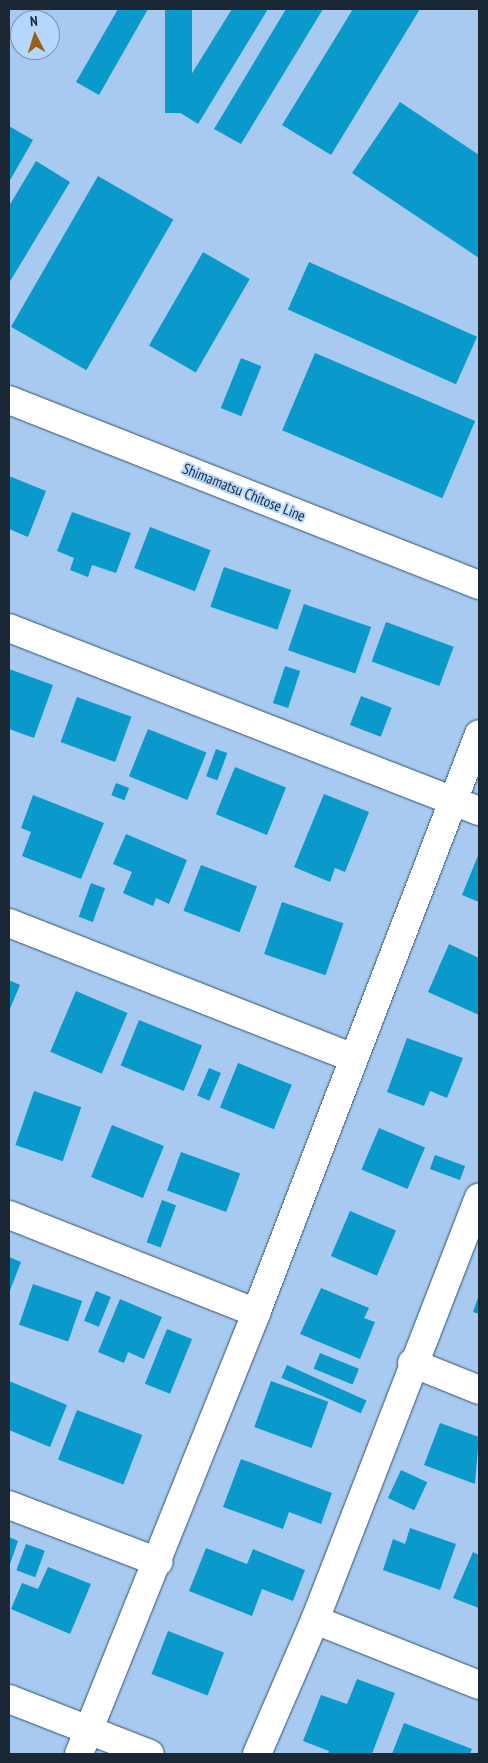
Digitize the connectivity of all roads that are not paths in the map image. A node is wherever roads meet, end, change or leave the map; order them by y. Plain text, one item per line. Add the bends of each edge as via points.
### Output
1 (9, 400) edge
2 (479, 585) edge
3 (9, 628) edge
4 (479, 734) edge
5 (454, 801) junction
6 (479, 811) edge
7 (9, 922) edge
8 (353, 1058) junction
9 (479, 1198) edge
10 (9, 1215) edge
11 (256, 1313) junction
12 (412, 1364) junction
13 (479, 1390) edge
14 (9, 1504) edge
15 (158, 1562) junction
16 (315, 1620) junction
17 (479, 1685) edge
18 (9, 1698) edge
19 (84, 1742) edge
20 (150, 1754) edge
21 (257, 1754) edge

1 - 2 street, Shimamatsu Chitose Line
3 - 5 street
4 - 5 street
5 - 6 street
5 - 8 street
7 - 8 street
8 - 11 street
9 - 12 street
10 - 11 street
11 - 15 street
12 - 13 street
12 - 16 street
14 - 15 street
15 - 19 street
16 - 17 street
16 - 21 street
18 - 19 street
19 - 20 street

